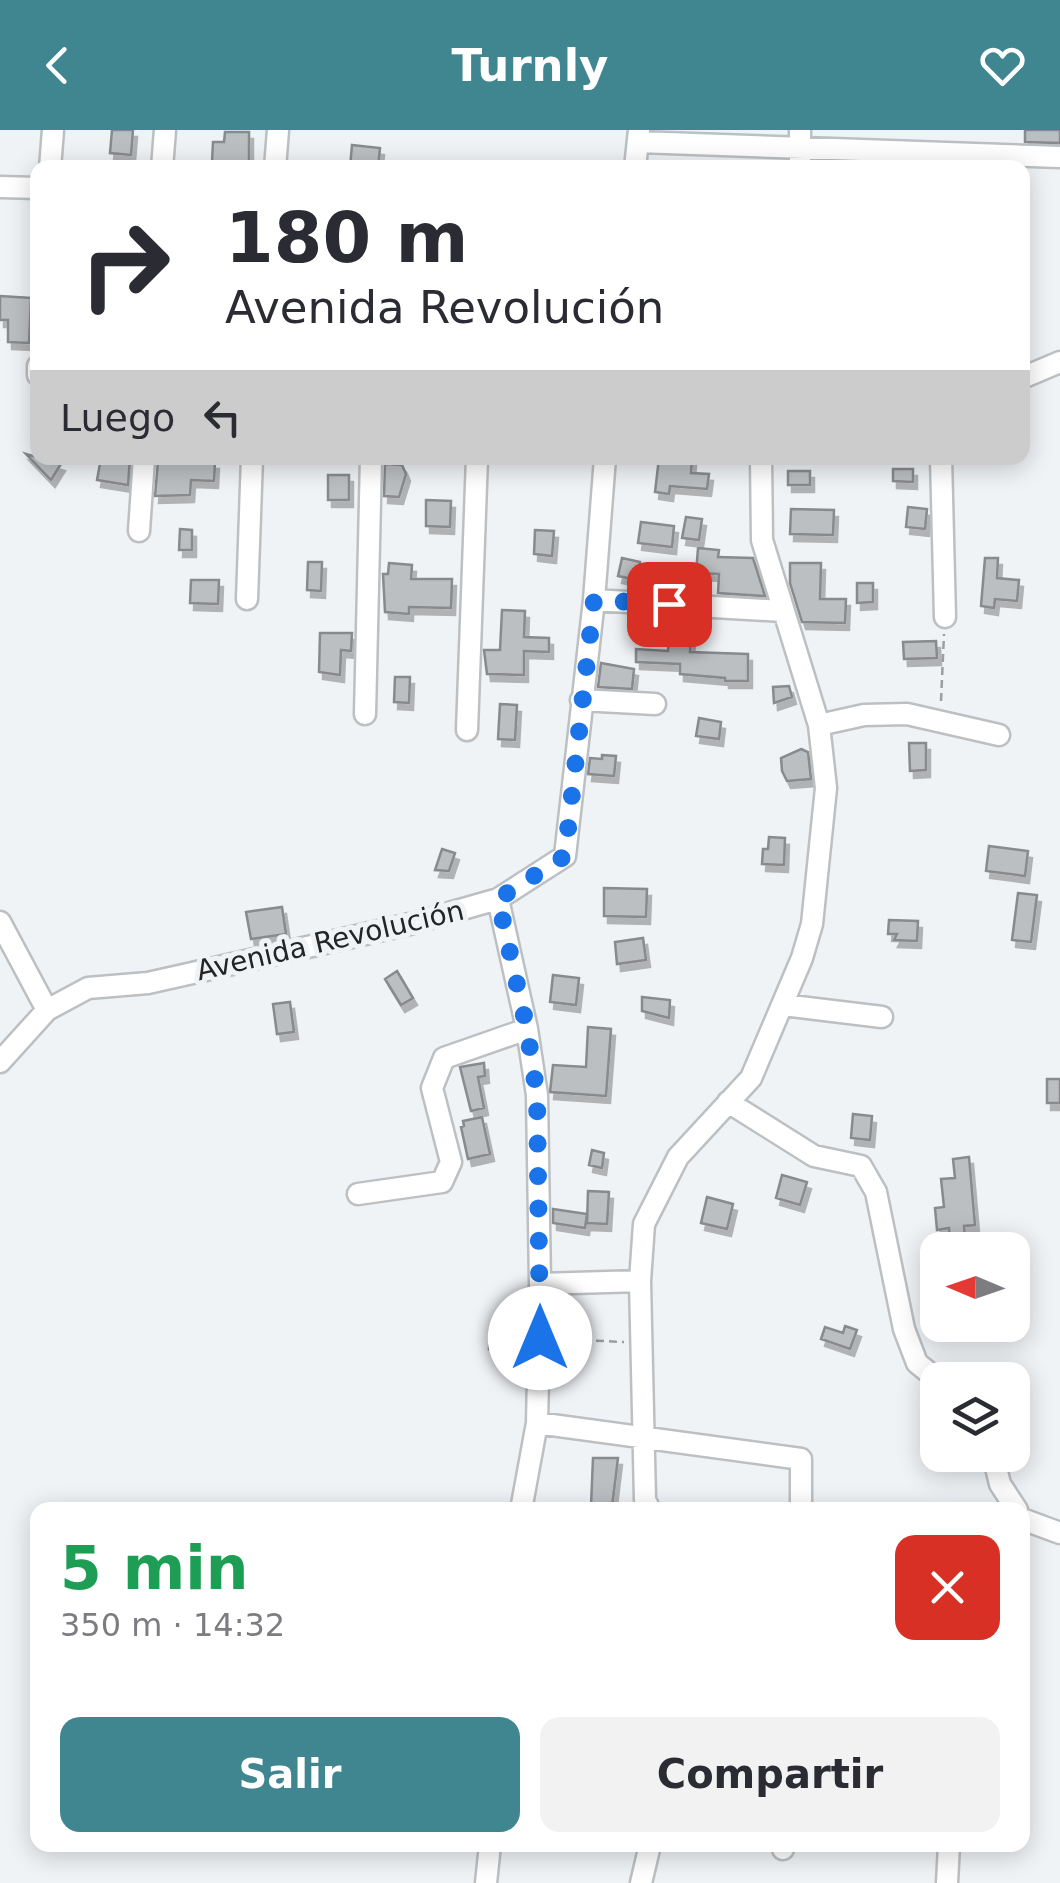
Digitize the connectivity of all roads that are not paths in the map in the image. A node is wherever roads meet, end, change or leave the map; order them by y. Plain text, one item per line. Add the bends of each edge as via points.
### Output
1 (53, 130) edge
2 (164, 130) edge
3 (278, 130) edge
4 (639, 136) edge
5 (800, 149) edge
6 (1060, 157) edge
7 (51, 160) edge
8 (162, 160) edge
9 (276, 160) edge
10 (0, 187) edge
11 (30, 188) edge
12 (1060, 362) edge
13 (1030, 375) edge
14 (144, 465) edge
15 (252, 465) edge
16 (371, 465) edge
17 (476, 465) edge
18 (604, 465) edge
19 (761, 465) edge
20 (941, 465) edge
21 (139, 531) dead end
22 (247, 600) dead end
23 (594, 600) junction
24 (782, 611) junction
25 (945, 618) road end
26 (581, 700) junction
27 (655, 704) dead end
28 (366, 714) dead end
29 (818, 725) junction
30 (467, 730) dead end
31 (999, 735) dead end
32 (498, 899) junction
33 (0, 922) edge
34 (783, 1005) junction
35 (47, 1010) junction
36 (882, 1017) dead end
37 (527, 1029) junction
38 (0, 1062) edge
39 (728, 1102) junction
40 (358, 1194) dead end
41 (640, 1281) junction
42 (540, 1284) junction
43 (920, 1365) edge
44 (537, 1422) junction
45 (644, 1436) junction
46 (998, 1472) edge
47 (522, 1502) edge
48 (645, 1502) edge
49 (801, 1502) edge
50 (1011, 1502) edge
51 (1030, 1522) edge
52 (1060, 1533) edge
53 (489, 1852) edge
54 (648, 1852) edge
55 (949, 1852) edge
56 (486, 1883) edge
57 (640, 1883) edge
58 (947, 1883) edge

1 - 7 street
2 - 8 street
3 - 9 street
4 - 5 street
5 - 6 street
10 - 11 street
12 - 13 street
14 - 21 street
15 - 22 street
16 - 28 street
17 - 30 street
18 - 23 street, Avenida Revolución
19 - 24 street via 762,540
20 - 25 street
23 - 24 street
23 - 26 street, Avenida Revolución
24 - 29 street
26 - 27 street
26 - 32 street, Avenida Revolución via 565,856
29 - 31 street via 864,714 907,714
29 - 34 street via 826,788 812,924
32 - 35 street, Avenida Revolución via 148,983 88,988
32 - 37 street
33 - 35 street
34 - 36 street
34 - 39 street via 751,1078
35 - 38 street
37 - 40 street via 444,1058 432,1088 452,1162 442,1182
37 - 42 street via 537,1095
39 - 41 street via 660,1187 644,1224
39 - 43 street via 814,1156 861,1166 876,1192 904,1329
41 - 42 street
41 - 45 street
42 - 44 street
44 - 45 street
44 - 47 street
45 - 48 street
45 - 49 street via 800,1459
46 - 50 street
51 - 52 street
53 - 56 street
54 - 57 street
55 - 58 street

